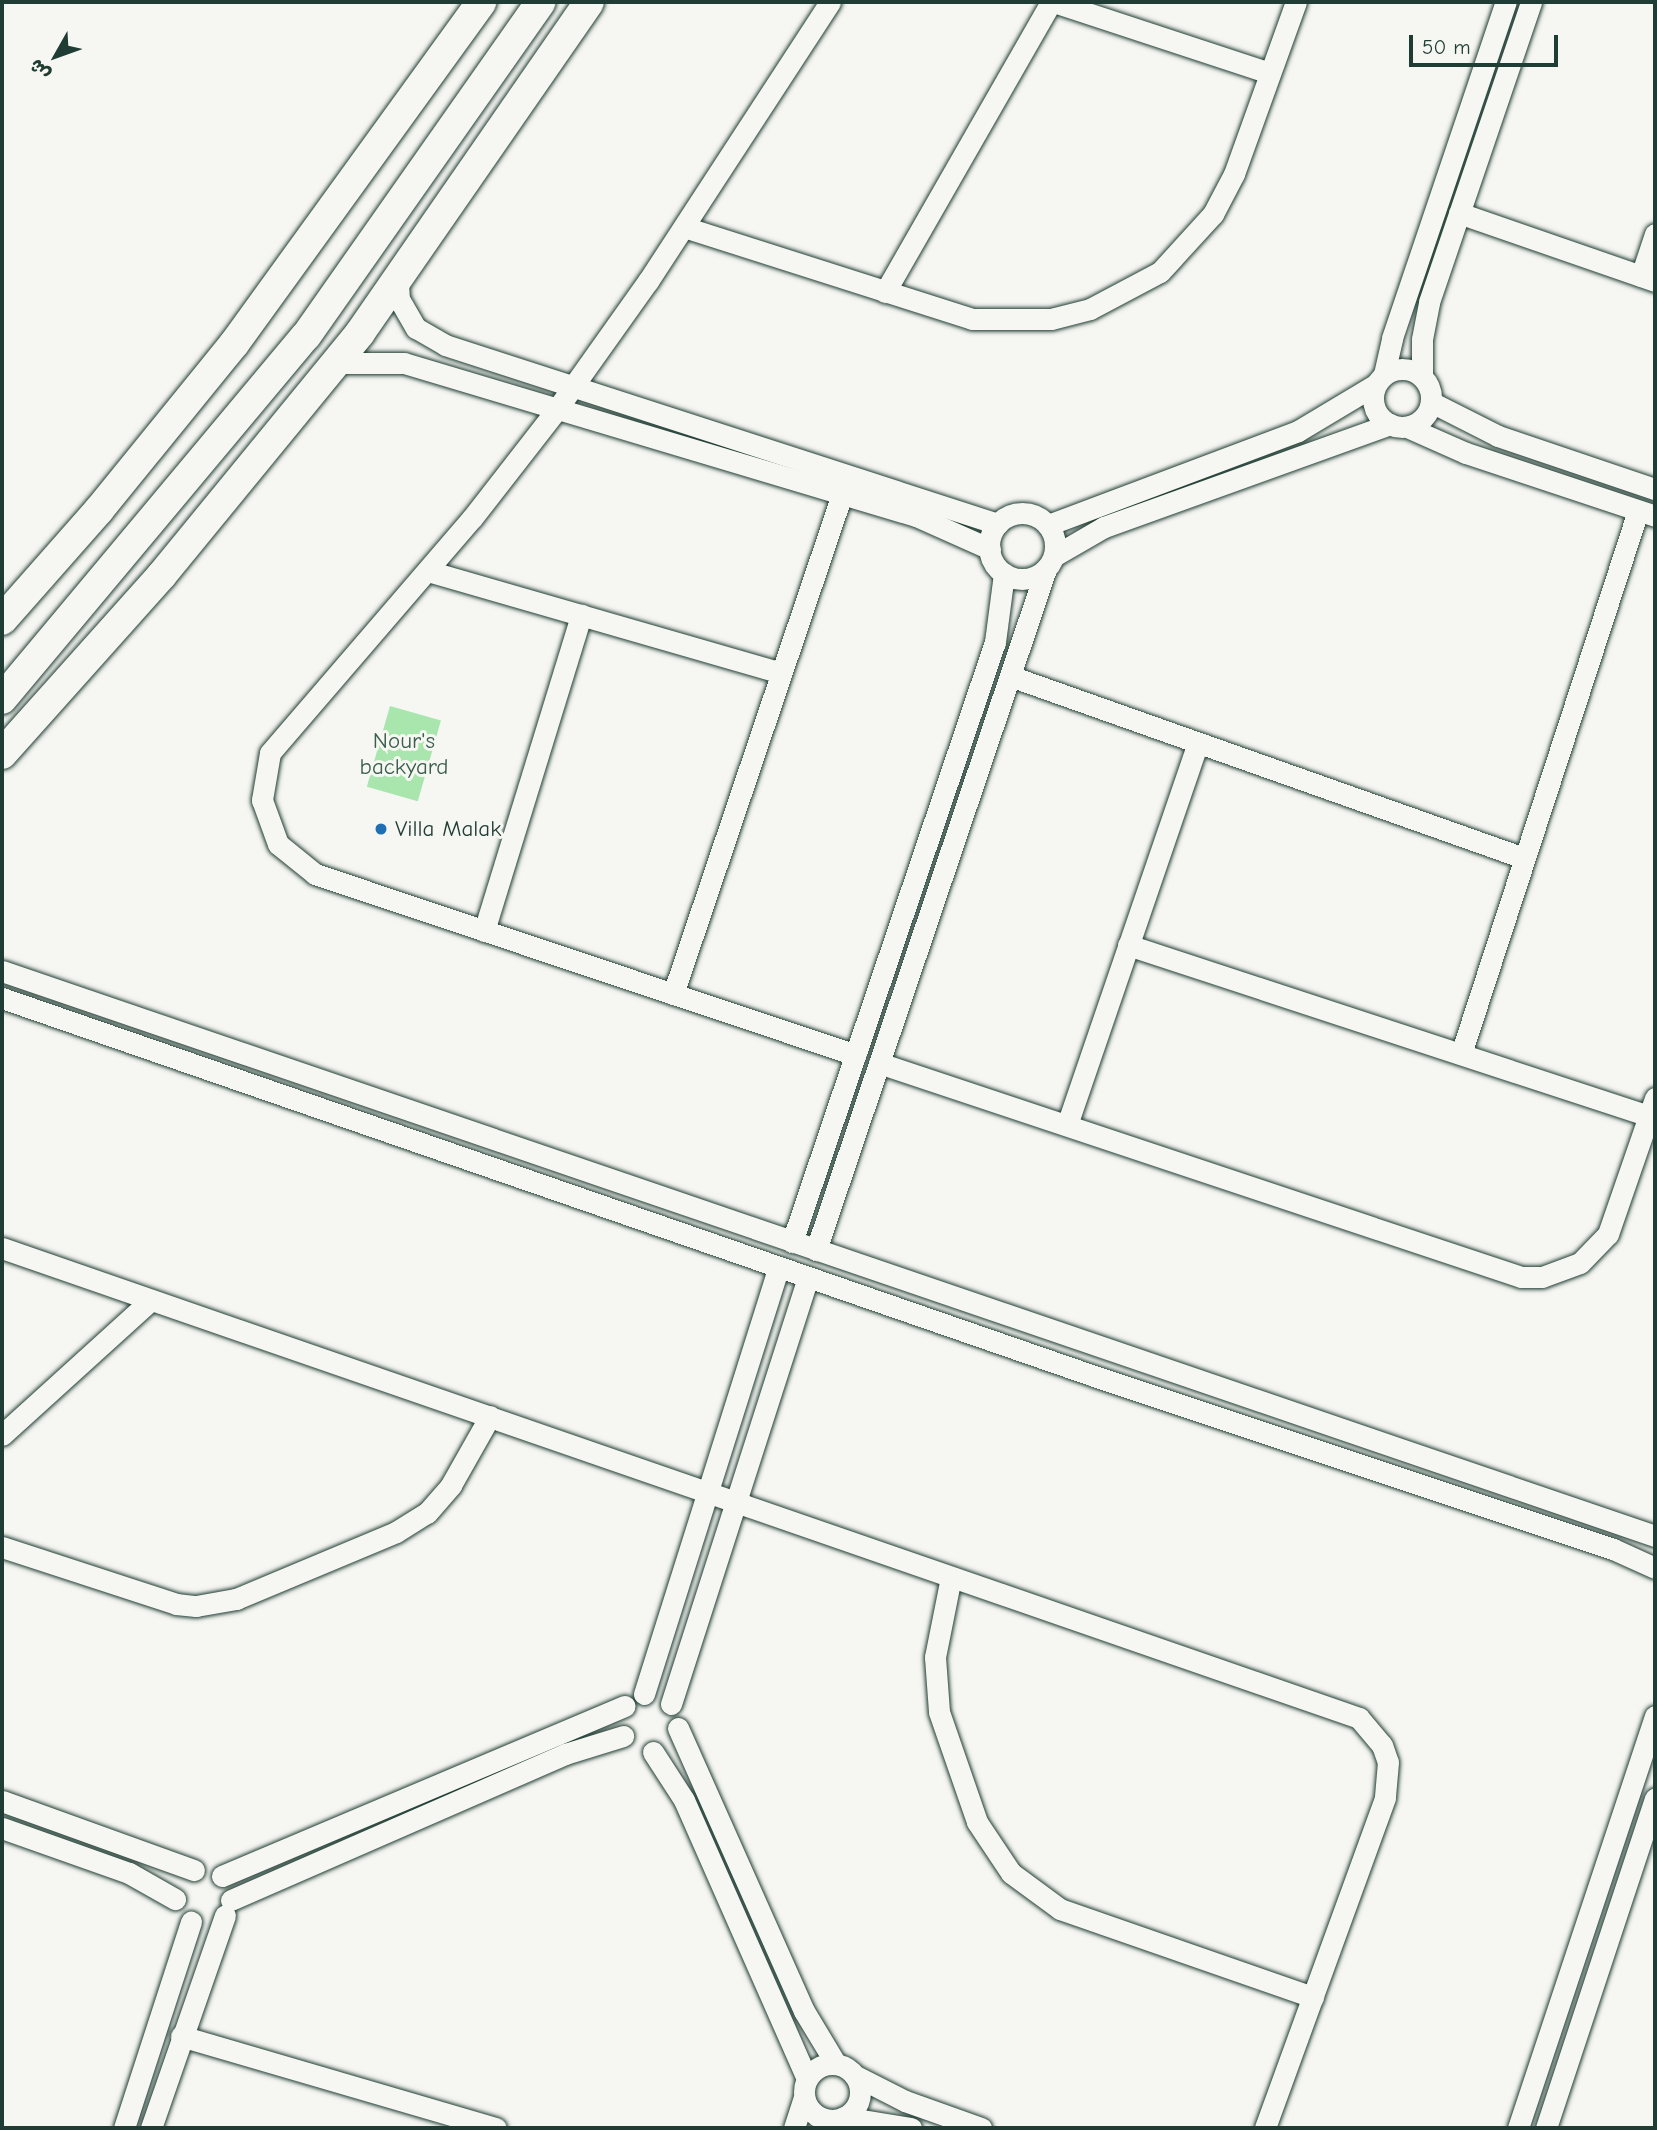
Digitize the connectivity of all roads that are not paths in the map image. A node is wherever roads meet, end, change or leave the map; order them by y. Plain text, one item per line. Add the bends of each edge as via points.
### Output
1 (482, 2) edge
2 (541, 2) edge
3 (589, 2) edge
4 (830, 2) edge
5 (1053, 2) edge
6 (1296, 2) edge
7 (1506, 2) edge
8 (1531, 2) edge
9 (1270, 74) junction
10 (1459, 213) junction
11 (684, 227) junction
12 (1655, 234) edge
13 (1648, 279) edge
14 (398, 282) junction
15 (885, 292) junction
16 (336, 363) junction
17 (1422, 376) junction
18 (1379, 380) junction
19 (573, 387) junction
20 (1431, 402) junction
21 (557, 409) junction
22 (1398, 426) junction
23 (1655, 489) edge
24 (842, 494) junction
25 (1647, 513) edge
26 (998, 524) junction
27 (1048, 525) junction
28 (989, 549) junction
29 (1050, 562) junction
30 (428, 571) junction
31 (1004, 574) junction
32 (581, 615) junction
33 (2, 620) edge
34 (781, 673) junction
35 (1010, 676) junction
36 (2, 699) edge
37 (1198, 743) junction
38 (2, 754) edge
39 (1524, 858) junction
40 (484, 931) junction
41 (1128, 945) junction
42 (2, 971) edge
43 (673, 994) junction
44 (2, 998) edge
45 (1461, 1054) junction
46 (856, 1055) junction
47 (879, 1063) junction
48 (1652, 1107) edge
49 (1067, 1125) junction
50 (530, 1152) junction
51 (522, 1178) junction
52 (806, 1247) junction
53 (2, 1248) edge
54 (779, 1267) junction
55 (805, 1276) junction
56 (150, 1300) junction
57 (1103, 1350) junction
58 (1094, 1376) junction
59 (489, 1416) junction
60 (2, 1435) edge
61 (707, 1494) junction
62 (736, 1504) junction
63 (1655, 1536) edge
64 (2, 1547) edge
65 (1655, 1567) edge
66 (951, 1577) junction
67 (644, 1693) junction
68 (671, 1704) junction
69 (625, 1706) junction
70 (1655, 1716) edge
71 (678, 1728) junction
72 (623, 1736) junction
73 (653, 1752) junction
74 (463, 1770) junction
75 (472, 1795) junction
76 (1655, 1799) edge
77 (2, 1801) edge
78 (2, 1828) edge
79 (194, 1870) junction
80 (222, 1876) junction
81 (175, 1899) junction
82 (228, 1908) junction
83 (1588, 1917) junction
84 (191, 1923) junction
85 (1613, 1925) junction
86 (1312, 1997) junction
87 (181, 2036) junction
88 (845, 2070) junction
89 (806, 2088) junction
90 (832, 2122) edge
91 (124, 2128) edge
92 (151, 2128) edge
93 (496, 2128) edge
94 (794, 2128) edge
95 (911, 2128) edge
96 (981, 2128) edge
97 (1265, 2128) edge
98 (1518, 2128) edge
99 (1546, 2128) edge

1 - 33 main road via 248,325 99,510
2 - 36 main road via 306,336
3 - 14 main road
4 - 11 street
5 - 9 street
5 - 15 street
6 - 9 street
7 - 18 street
8 - 10 street
9 - 15 street via 1234,174 1213,214 1189,245 1126,294 1064,316 1012,322 972,319
10 - 13 street
10 - 17 street via 1424,320
11 - 15 street
11 - 19 street
12 - 13 street
14 - 16 main road
14 - 19 street via 405,314 429,338
16 - 21 street via 404,363
16 - 38 main road via 162,575
17 - 18 street via 1408,369
17 - 20 street
18 - 22 street via 1373,403
18 - 27 street via 1298,431
19 - 21 street
19 - 26 street
20 - 22 street via 1426,415
20 - 23 street via 1498,436
21 - 24 street
21 - 30 street
22 - 25 street
22 - 29 street via 1104,527
24 - 28 street via 935,523
24 - 34 street
25 - 39 street
26 - 27 street via 1027,514
26 - 28 street
27 - 29 street
28 - 31 street
29 - 31 street via 1031,578
29 - 35 street
30 - 32 street
30 - 40 street via 270,753 262,800 278,844 315,874
31 - 46 street via 995,642
32 - 34 street
32 - 40 street
34 - 43 street
35 - 37 street
35 - 47 street
37 - 39 street
37 - 41 street
39 - 45 street
40 - 43 street
41 - 45 street
41 - 49 street
42 - 50 street
43 - 46 street
44 - 51 street
45 - 48 street
46 - 52 street
47 - 49 street
47 - 52 street
48 - 49 street via 1608,1234 1580,1263 1542,1277 1501,1273
50 - 51 street
50 - 52 street
51 - 54 street
52 - 55 street
52 - 57 street
53 - 56 street
54 - 55 street
54 - 61 street
55 - 58 street
55 - 62 street
56 - 59 street
56 - 60 street
57 - 58 street
57 - 63 street
58 - 65 street via 1614,1549
59 - 61 street
59 - 64 street via 451,1485 427,1513 396,1532 236,1599 176,1604
61 - 62 street
61 - 67 street
62 - 66 street
62 - 68 street
66 - 86 street via 935,1657 939,1712 977,1822 1011,1872 1060,1909
66 - 86 street via 1344,1709 1373,1730 1388,1762 1385,1798
67 - 68 street
67 - 69 street
68 - 71 street
69 - 72 street via 620,1721
69 - 74 street
70 - 83 street
71 - 73 street via 669,1744
71 - 88 street via 804,2011
72 - 73 street via 635,1749
72 - 75 street via 565,1754
73 - 89 street via 684,1800
74 - 75 street
74 - 80 street
75 - 82 street
76 - 85 street
77 - 79 street
78 - 81 street via 129,1872
79 - 80 street via 209,1869
79 - 81 street via 178,1884
80 - 82 street via 230,1888
81 - 84 street via 180,1913
82 - 84 street via 205,1925
82 - 87 street
83 - 85 street
83 - 98 street
84 - 91 street
85 - 99 street
86 - 97 street
87 - 92 street
87 - 93 street
88 - 89 street via 819,2067
88 - 90 street via 859,2099
88 - 96 street via 905,2101
89 - 90 street via 813,2112
89 - 94 street
90 - 95 street

